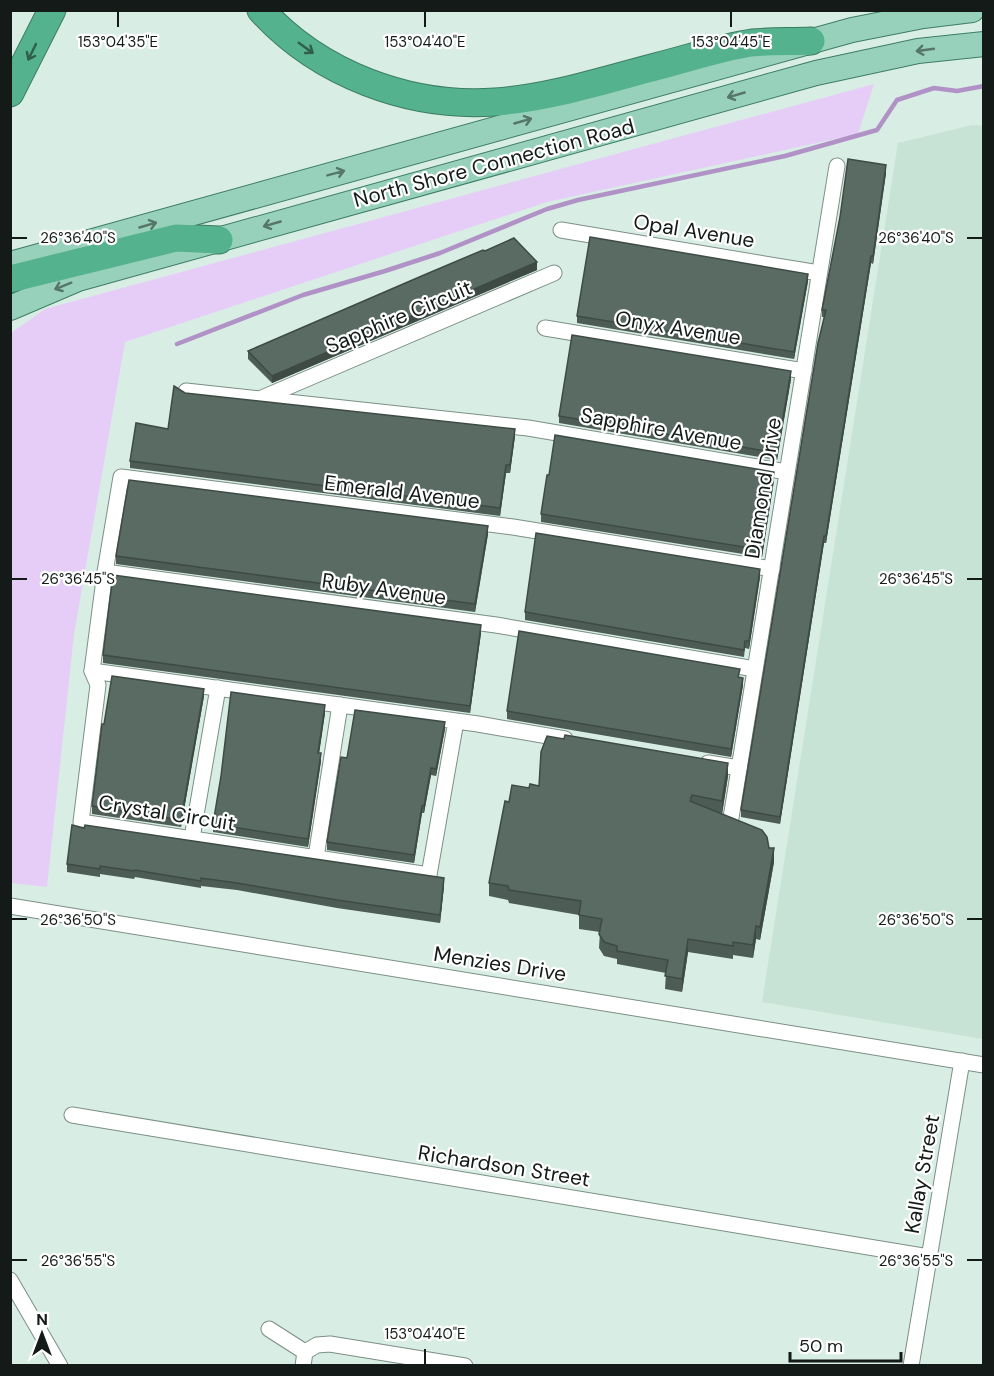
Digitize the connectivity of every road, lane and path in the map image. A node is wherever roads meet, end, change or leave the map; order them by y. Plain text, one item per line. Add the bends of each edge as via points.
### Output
1 (52, 10) edge
2 (261, 10) edge
3 (972, 10) edge
4 (811, 41) junction
5 (984, 44) edge
6 (10, 93) edge
7 (837, 166) dead end
8 (561, 230) dead end
9 (219, 240) junction
10 (10, 264) edge
11 (554, 273) dead end
12 (819, 273) junction
13 (10, 279) edge
14 (10, 308) edge
15 (545, 328) dead end
16 (804, 371) junction
17 (186, 392) edge
18 (260, 399) junction
19 (528, 428) joint
20 (788, 472) junction
21 (772, 569) junction
22 (105, 572) junction
23 (755, 669) junction
24 (92, 671) junction
25 (218, 688) junction
26 (340, 705) junction
27 (456, 721) junction
28 (584, 742) edge
29 (694, 761) edge
30 (739, 768) junction
31 (730, 818) edge
32 (192, 838) junction
33 (316, 857) junction
34 (10, 906) edge
35 (962, 1061) junction
36 (984, 1065) edge
37 (72, 1115) dead end
38 (929, 1257) junction
39 (10, 1280) edge
40 (269, 1329) dead end
41 (304, 1359) edge
42 (60, 1365) edge
43 (465, 1365) edge
44 (911, 1365) edge

1 -> 6 highway
2 -> 4 highway via 307,50 345,73 391,91 469,103 544,94 750,43
3 - 4 main road, North Shore Connection Road via 912,18
10 -> 4 main road, North Shore Connection Road
5 -> 9 main road, North Shore Connection Road via 918,51 816,73
7 - 12 street, Diamond Drive
8 - 12 street, Opal Avenue
9 - 13 highway via 176,238
9 -> 14 main road, North Shore Connection Road via 78,279
11 - 18 street, Sapphire Circuit
12 - 16 street, Diamond Drive
15 - 16 street, Onyx Avenue
16 - 20 street, Diamond Drive
17 - 18 street, Sapphire Circuit
18 - 19 street, Sapphire Circuit
19 - 20 street, Sapphire Avenue
20 - 21 street, Diamond Drive
21 - 22 street, Emerald Avenue via 513,527 121,477
21 - 23 street, Diamond Drive
22 - 23 street, Ruby Avenue via 496,625
22 - 24 street
23 - 30 street, Diamond Drive
24 - 25 street
24 - 32 street, Crystal Circuit via 98,685 81,822
25 - 26 street
25 - 32 street
26 - 27 street
26 - 33 street
27 - 28 street
27 - 33 street, Crystal Circuit via 429,875
29 - 30 street
30 - 31 street, Diamond Drive
32 - 33 street, Crystal Circuit
34 - 35 street, Menzies Drive
35 - 36 street, Menzies Drive
35 - 38 street, Kallay Street
37 - 38 street, Richardson Street
38 - 44 street, Kallay Street
39 - 42 street
40 - 41 street
41 - 43 street via 317,1345 330,1344

